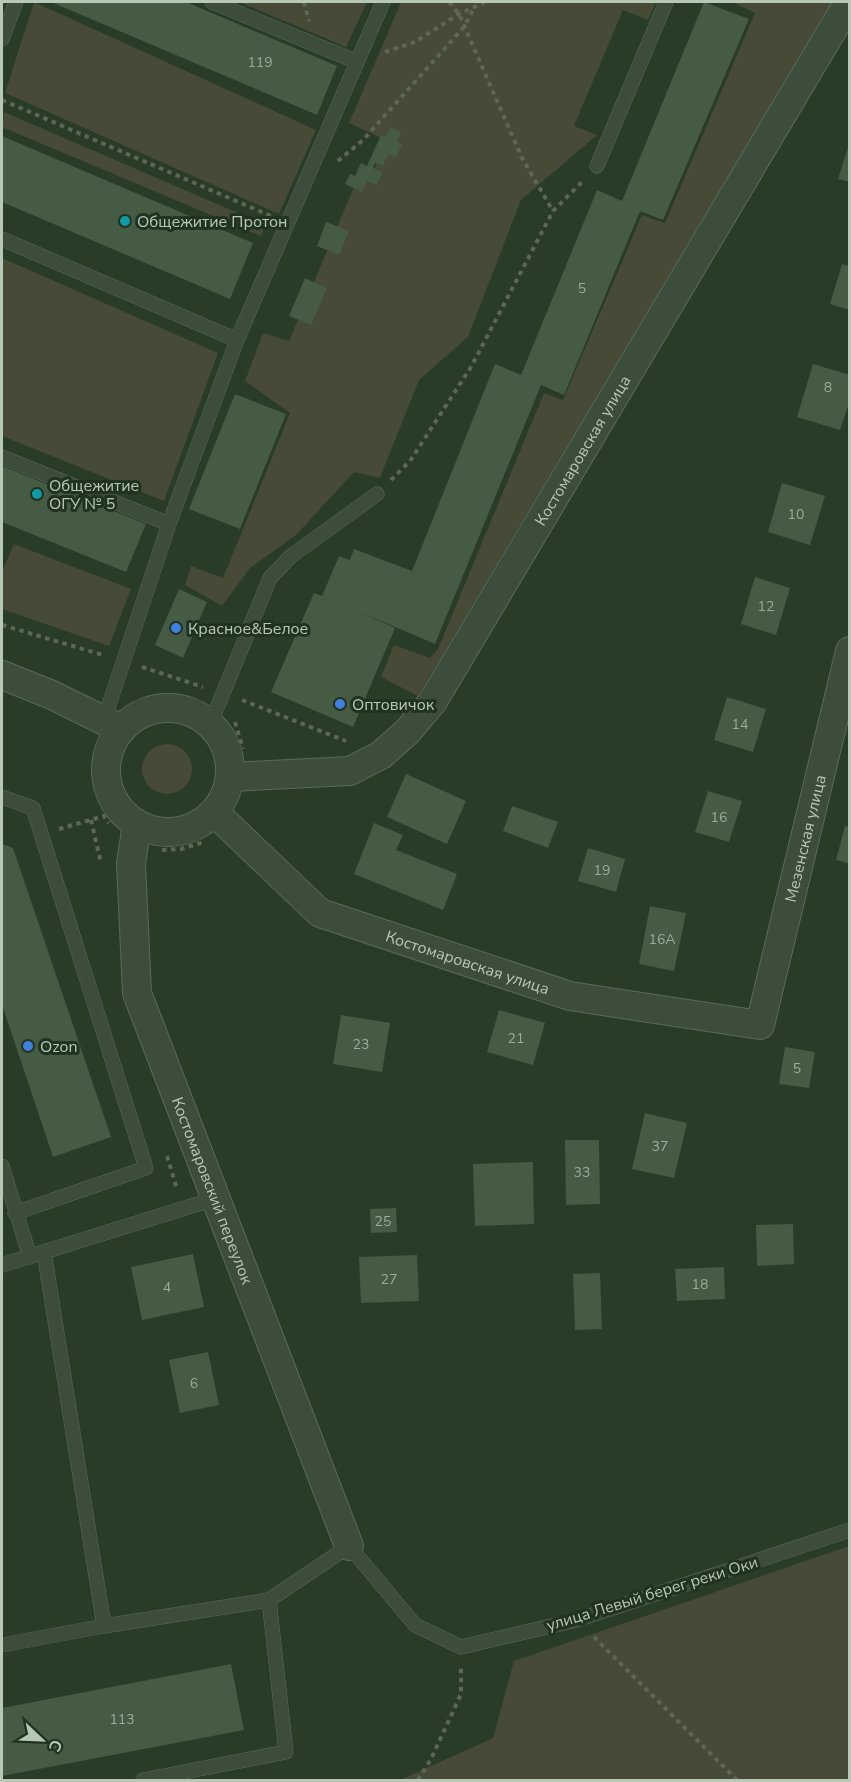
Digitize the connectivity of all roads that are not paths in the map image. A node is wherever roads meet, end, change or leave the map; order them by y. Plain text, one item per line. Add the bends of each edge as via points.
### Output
1 (16, 2) edge
2 (212, 2) edge
3 (383, 2) edge
4 (666, 2) edge
5 (849, 2) edge
6 (2, 39) edge
7 (355, 62) junction
8 (597, 166) road end
9 (2, 239) edge
10 (237, 340) junction
11 (2, 457) edge
12 (377, 494) road end
13 (169, 524) junction
14 (849, 651) edge
15 (2, 675) edge
16 (112, 725) junction
17 (210, 725) junction
18 (238, 777) junction
19 (2, 797) edge
20 (221, 819) junction
21 (135, 834) junction
22 (760, 1025) joint
23 (2, 1166) edge
24 (217, 1197) junction
25 (15, 1213) junction
26 (45, 1252) junction
27 (30, 1257) junction
28 (2, 1265) edge
29 (849, 1530) edge
30 (349, 1546) junction
31 (269, 1600) junction
32 (104, 1626) junction
33 (2, 1645) edge
34 (143, 1780) edge

1 - 6 lane
2 - 7 lane
3 - 7 lane
4 - 8 lane
5 - 18 street, Костомаровская улица via 433,701 408,731 381,754 350,771
7 - 10 lane
9 - 10 lane
10 - 13 lane
11 - 13 lane
12 - 17 lane via 291,556 270,578
13 - 16 lane via 125,661
14 - 22 street, Мезенская улица
15 - 16 street
16 - 17 street via 159,708 181,708
16 - 21 street via 106,780 112,798
17 - 18 street via 225,745
18 - 20 street via 225,796
19 - 25 lane via 33,808 146,1168
20 - 21 street via 177,832
20 - 22 street, Костомаровская улица via 320,913 570,996
21 - 24 street, Костомаровский переулок via 131,864 136,993
23 - 25 lane
24 - 26 lane
24 - 30 street, Костомаровский переулок
25 - 27 lane
26 - 27 lane
26 - 32 lane
27 - 28 lane
29 - 30 lane, улица Левый берег реки Оки via 577,1620 461,1647 415,1625
30 - 31 lane
31 - 32 lane
31 - 34 lane via 286,1752
32 - 33 lane

